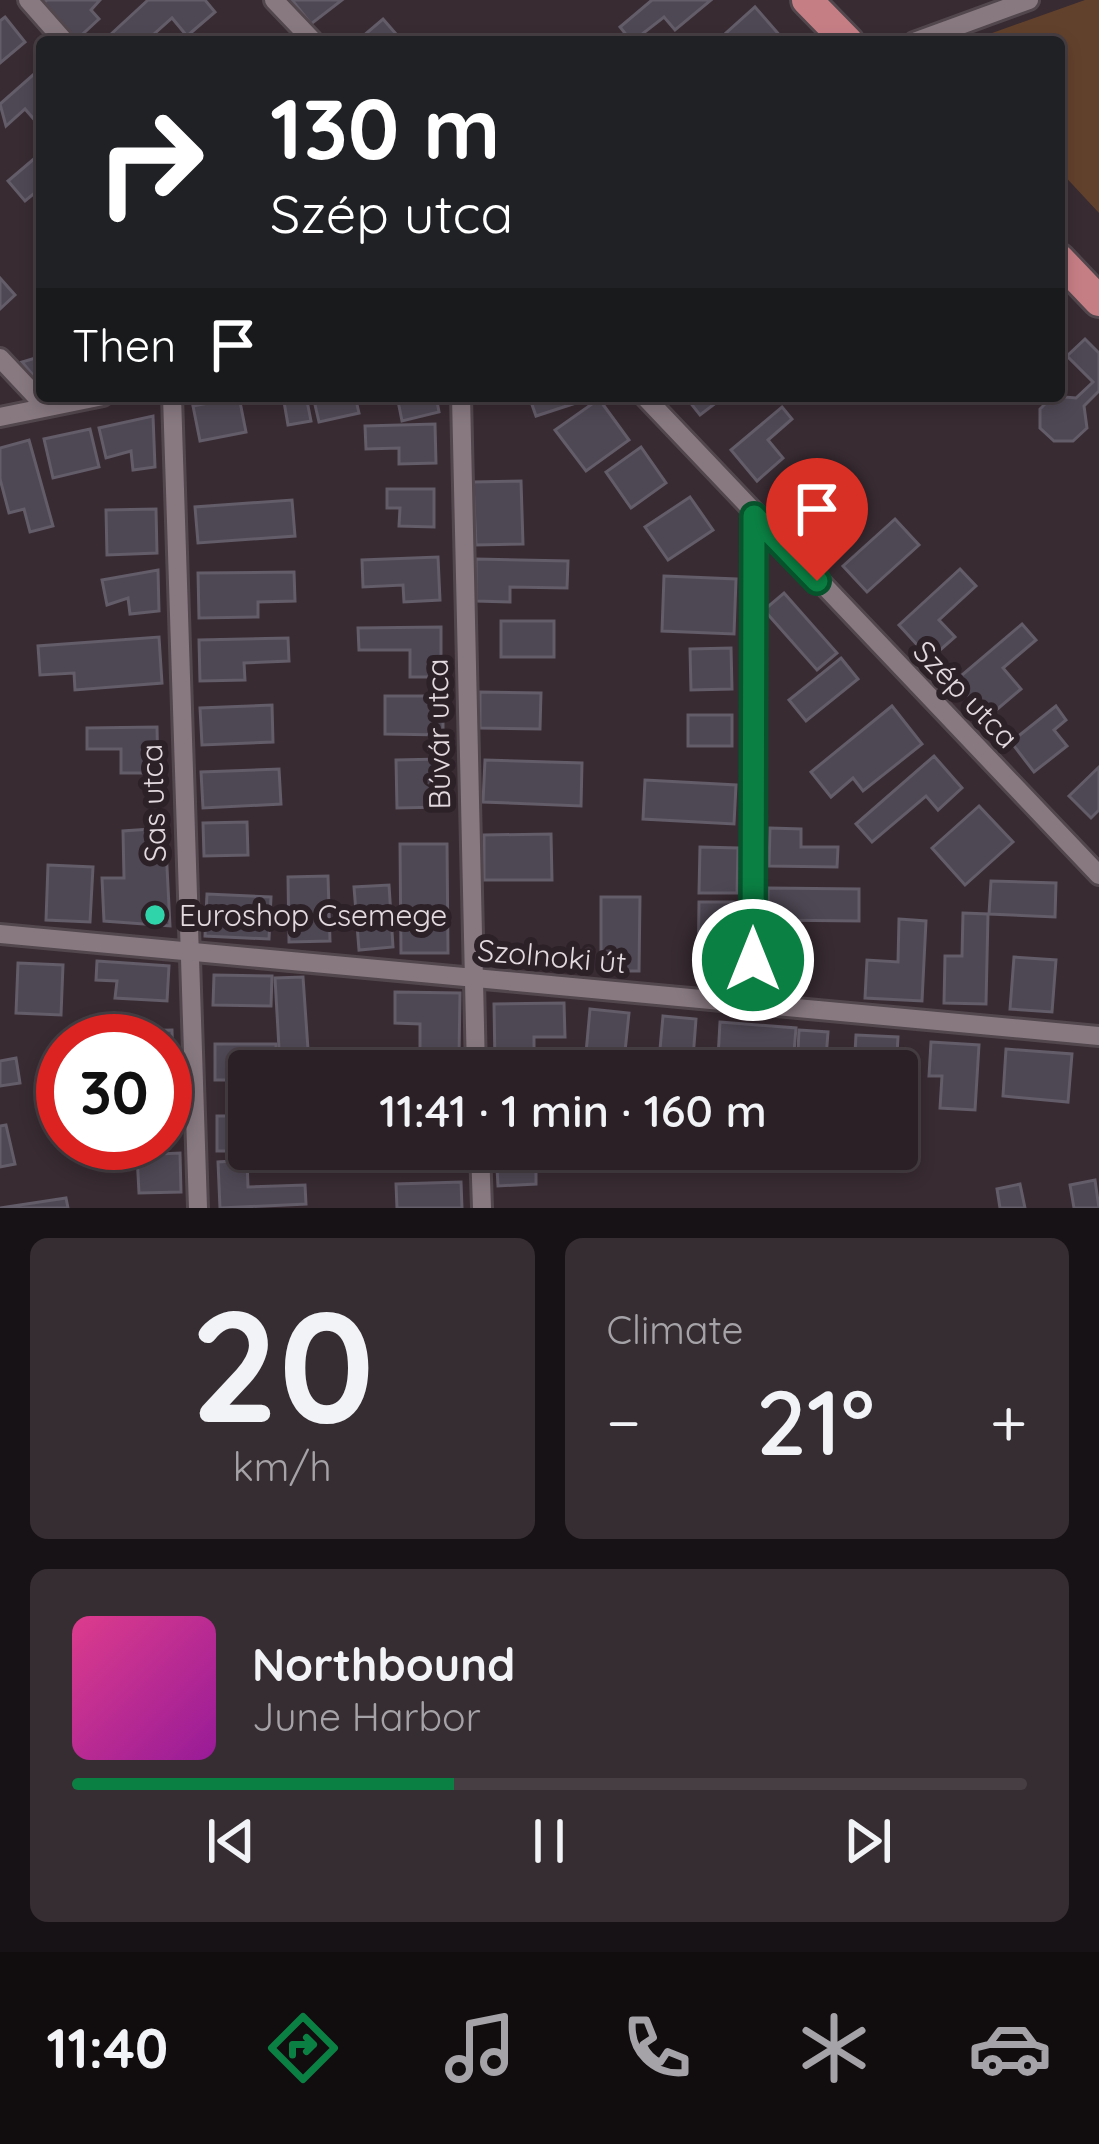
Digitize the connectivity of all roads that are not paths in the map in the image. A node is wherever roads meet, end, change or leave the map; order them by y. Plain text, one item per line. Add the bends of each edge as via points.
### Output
1 (28, 0) edge
2 (274, 0) edge
3 (807, 0) edge
4 (1028, 0) edge
5 (60, 36) edge
6 (308, 36) edge
7 (842, 36) edge
8 (930, 36) edge
9 (1065, 266) edge
10 (1099, 301) edge
11 (0, 358) edge
12 (36, 396) edge
13 (41, 402) edge
14 (72, 402) edge
15 (172, 402) edge
16 (461, 402) edge
17 (650, 402) edge
18 (46, 407) junction
19 (0, 417) edge
20 (754, 516) junction
21 (1099, 875) edge
22 (0, 934) edge
23 (188, 953) junction
24 (473, 978) junction
25 (753, 1004) junction
26 (1099, 1036) edge
27 (475, 1050) edge
28 (481, 1170) edge
29 (198, 1208) edge
30 (482, 1208) edge

1 - 5 street
2 - 6 street
3 - 7 main road
4 - 8 street
9 - 10 main road
11 - 12 street
13 - 18 street
14 - 18 street
15 - 23 street, Sas utca
16 - 24 street, Búvár utca
17 - 20 street, Szép utca
18 - 19 street
20 - 21 street, Szép utca
20 - 25 street
22 - 23 street, Szolnoki út
23 - 24 street, Szolnoki út
23 - 29 street, Sas utca
24 - 25 street, Szolnoki út
24 - 27 street, Búvár utca
25 - 26 street, Szolnoki út
28 - 30 street

